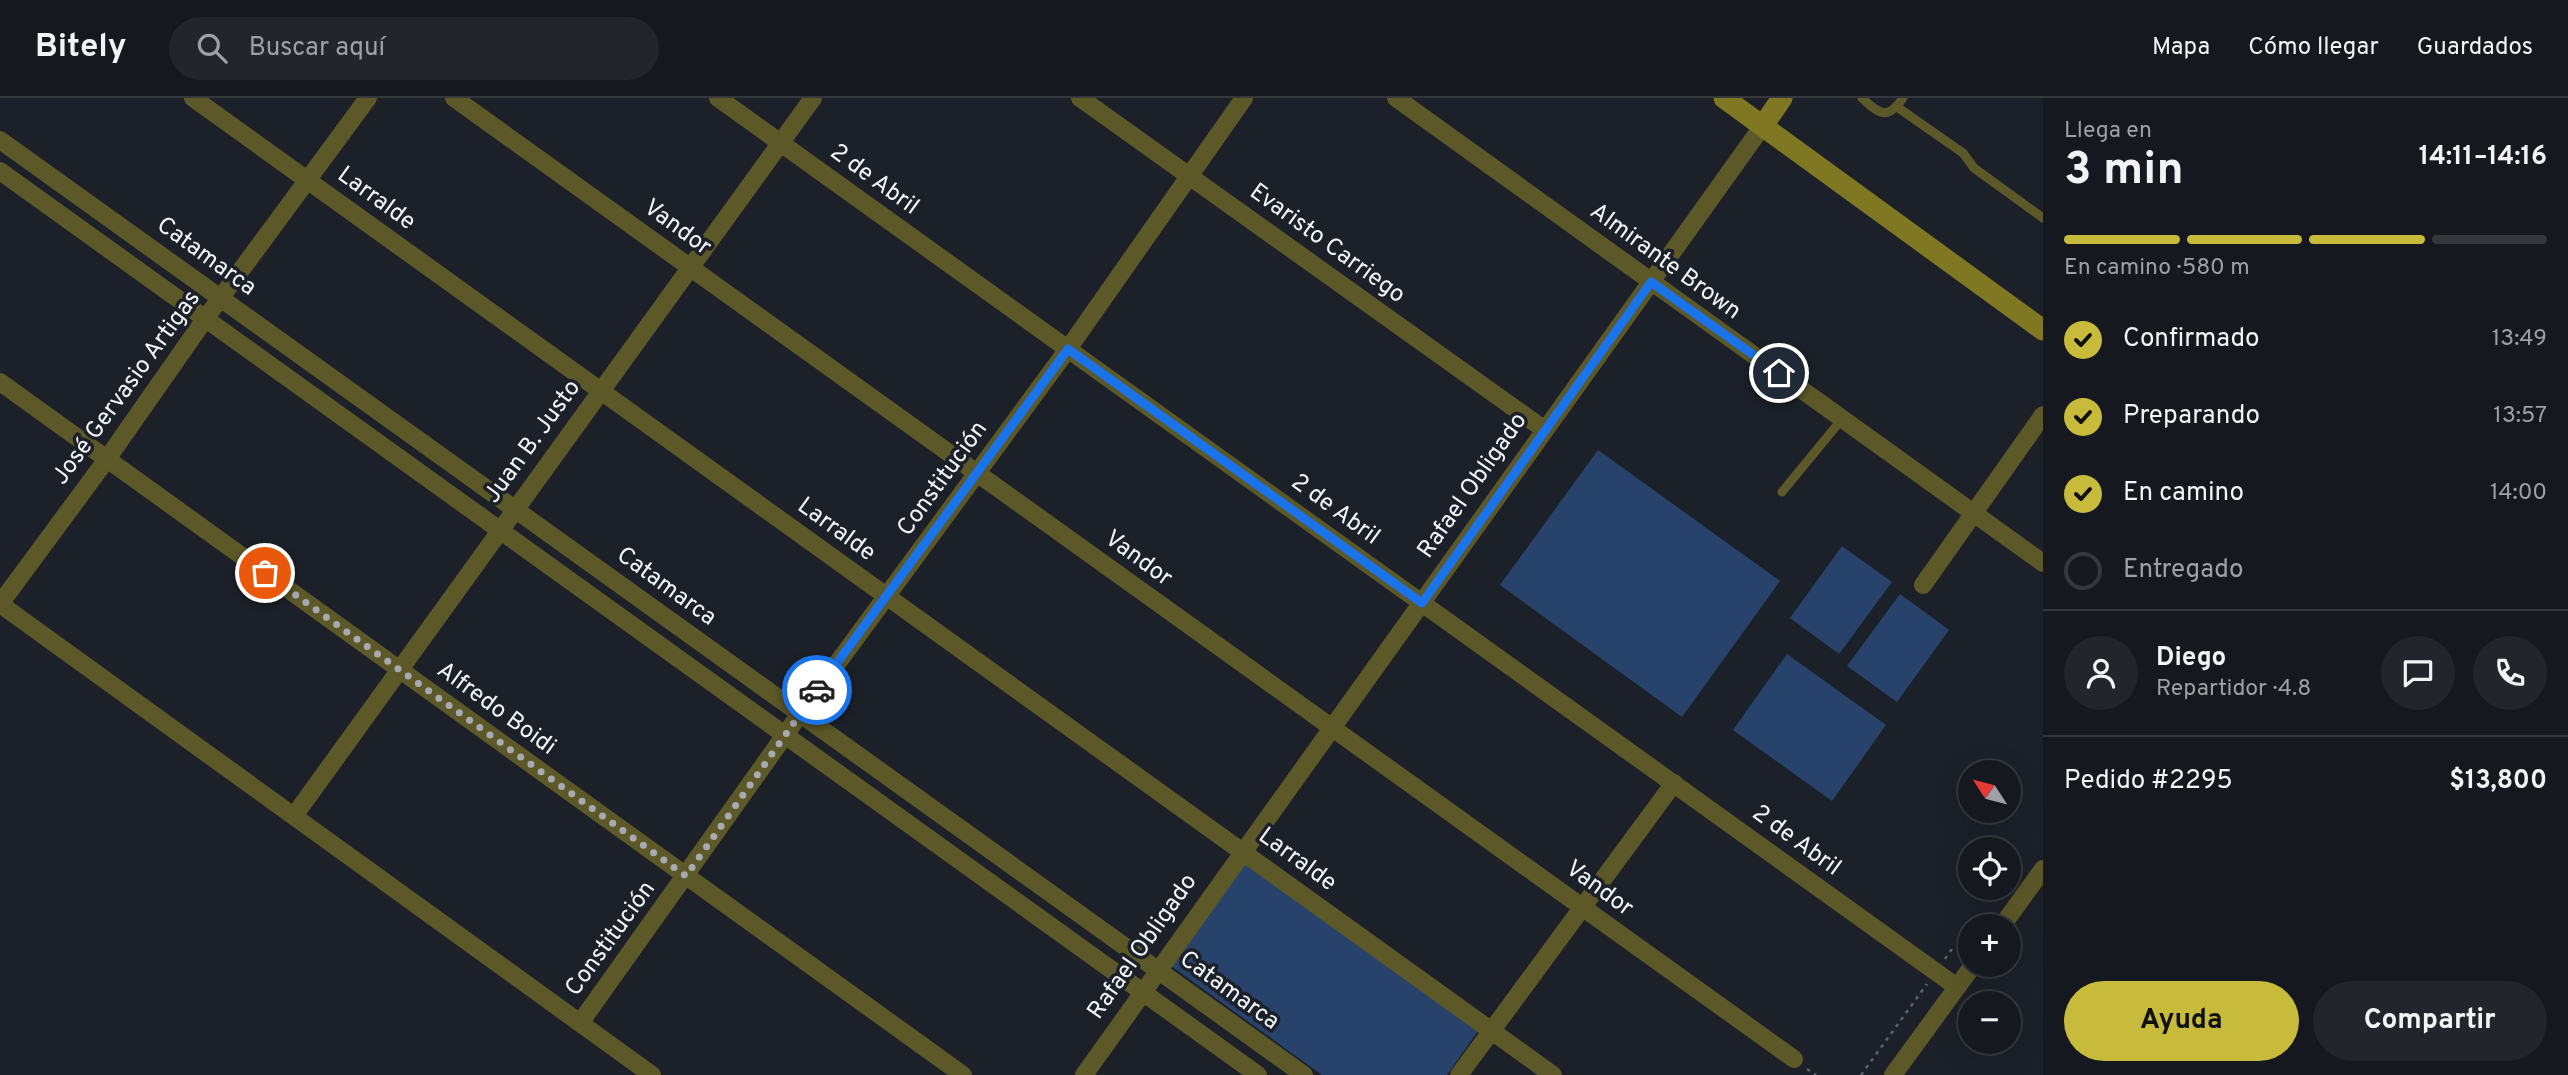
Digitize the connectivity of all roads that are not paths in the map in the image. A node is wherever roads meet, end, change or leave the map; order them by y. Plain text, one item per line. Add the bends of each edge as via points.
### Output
1 (193, 98) edge
2 (368, 98) edge
3 (454, 98) edge
4 (718, 98) edge
5 (813, 98) edge
6 (1080, 98) edge
7 (1244, 98) edge
8 (1396, 98) edge
9 (1724, 98) edge
10 (1742, 98) edge
11 (1782, 98) edge
12 (1862, 98) edge
13 (1903, 98) edge
14 (1897, 107) junction
15 (1766, 121) junction
16 (0, 140) edge
17 (782, 144) junction
18 (0, 171) edge
19 (1188, 175) junction
20 (308, 181) junction
21 (2043, 218) edge
22 (690, 267) junction
23 (1651, 282) junction
24 (221, 298) junction
25 (2043, 314) edge
26 (205, 319) junction
27 (2043, 330) edge
28 (1068, 349) junction
29 (0, 382) edge
30 (601, 391) junction
31 (2043, 415) edge
32 (1842, 419) junction
33 (1545, 429) junction
34 (107, 459) junction
35 (977, 473) junction
36 (1782, 492) dead end
37 (515, 509) junction
38 (1974, 513) junction
39 (499, 530) junction
40 (2043, 563) edge
41 (1923, 585) dead end
42 (887, 597) junction
43 (1422, 603) junction
44 (0, 604) edge
45 (401, 671) junction
46 (800, 713) junction
47 (1332, 728) junction
48 (786, 736) junction
49 (1674, 783) junction
50 (294, 816) junction
51 (1243, 852) junction
52 (2043, 869) edge
53 (686, 876) junction
54 (1582, 907) junction
55 (2011, 914) edge
56 (1158, 970) junction
57 (1964, 977) edge
58 (1957, 987) junction
59 (1143, 992) junction
60 (580, 1023) junction
61 (1492, 1031) junction
62 (1794, 1059) dead end
63 (652, 1075) edge
64 (963, 1075) edge
65 (1084, 1075) edge
66 (1258, 1075) edge
67 (1304, 1075) edge
68 (1459, 1075) edge
69 (1553, 1075) edge
70 (1893, 1075) edge

1 - 20 street, Larralde
2 - 20 street, José Gervasio Artigas
3 - 22 street, Vandor
4 - 17 street, 2 de Abril
5 - 17 street, Juan B. Justo
6 - 19 street, Evaristo Carriego
7 - 19 street, Constitución
8 - 23 street, Almirante Brown
9 - 15 main road
10 - 15 main road
11 - 15 main road, Rafael Obligado
12 - 14 lane via 1872,108 1888,113
13 - 14 lane
14 - 21 lane via 1964,153 1974,168
15 - 23 street, Rafael Obligado
15 - 25 main road
15 - 27 main road
16 - 24 street, Catamarca
17 - 22 street, Juan B. Justo
17 - 28 street, 2 de Abril
18 - 26 street, Catamarca
19 - 28 street, Constitución
19 - 33 street, Evaristo Carriego
20 - 24 street, José Gervasio Artigas
20 - 30 street, Larralde
22 - 30 street, Juan B. Justo
22 - 35 street, Vandor
23 - 32 street, Almirante Brown
23 - 33 street, Rafael Obligado
24 - 26 street, José Gervasio Artigas
24 - 37 street, Catamarca
26 - 34 street, José Gervasio Artigas
26 - 39 street, Catamarca
28 - 35 street, Constitución
28 - 43 street, 2 de Abril
29 - 34 street, Alfredo Boidi
30 - 37 street, Juan B. Justo
30 - 42 street, Larralde
31 - 38 street
32 - 36 lane
32 - 38 street, Almirante Brown
33 - 43 street, Rafael Obligado
34 - 44 street, José Gervasio Artigas
34 - 45 street, Alfredo Boidi
35 - 42 street, Constitución
35 - 47 street, Vandor
37 - 39 street, Juan B. Justo
37 - 46 street, Catamarca
38 - 40 street, Almirante Brown
38 - 41 street
39 - 45 street, Juan B. Justo
39 - 48 street, Catamarca
42 - 46 street, Constitución
42 - 51 street, Larralde
43 - 47 street, Rafael Obligado
43 - 49 street, 2 de Abril
44 - 50 street
45 - 50 street, Juan B. Justo
45 - 53 street, Alfredo Boidi
46 - 48 street, Constitución
46 - 56 street, Catamarca
47 - 51 street, Rafael Obligado
47 - 54 street, Vandor
48 - 53 street, Constitución
48 - 59 street, Catamarca
49 - 54 street
49 - 58 street, 2 de Abril
50 - 60 street
51 - 56 street, Rafael Obligado
51 - 61 street, Larralde
52 - 55 street
53 - 60 street, Constitución
53 - 64 street, Alfredo Boidi
54 - 61 street
54 - 62 street, Vandor
56 - 59 street, Rafael Obligado
56 - 67 street, Catamarca
57 - 58 street
58 - 70 street
59 - 65 street, Rafael Obligado
59 - 66 street, Catamarca
60 - 63 street
61 - 68 street
61 - 69 street, Larralde

